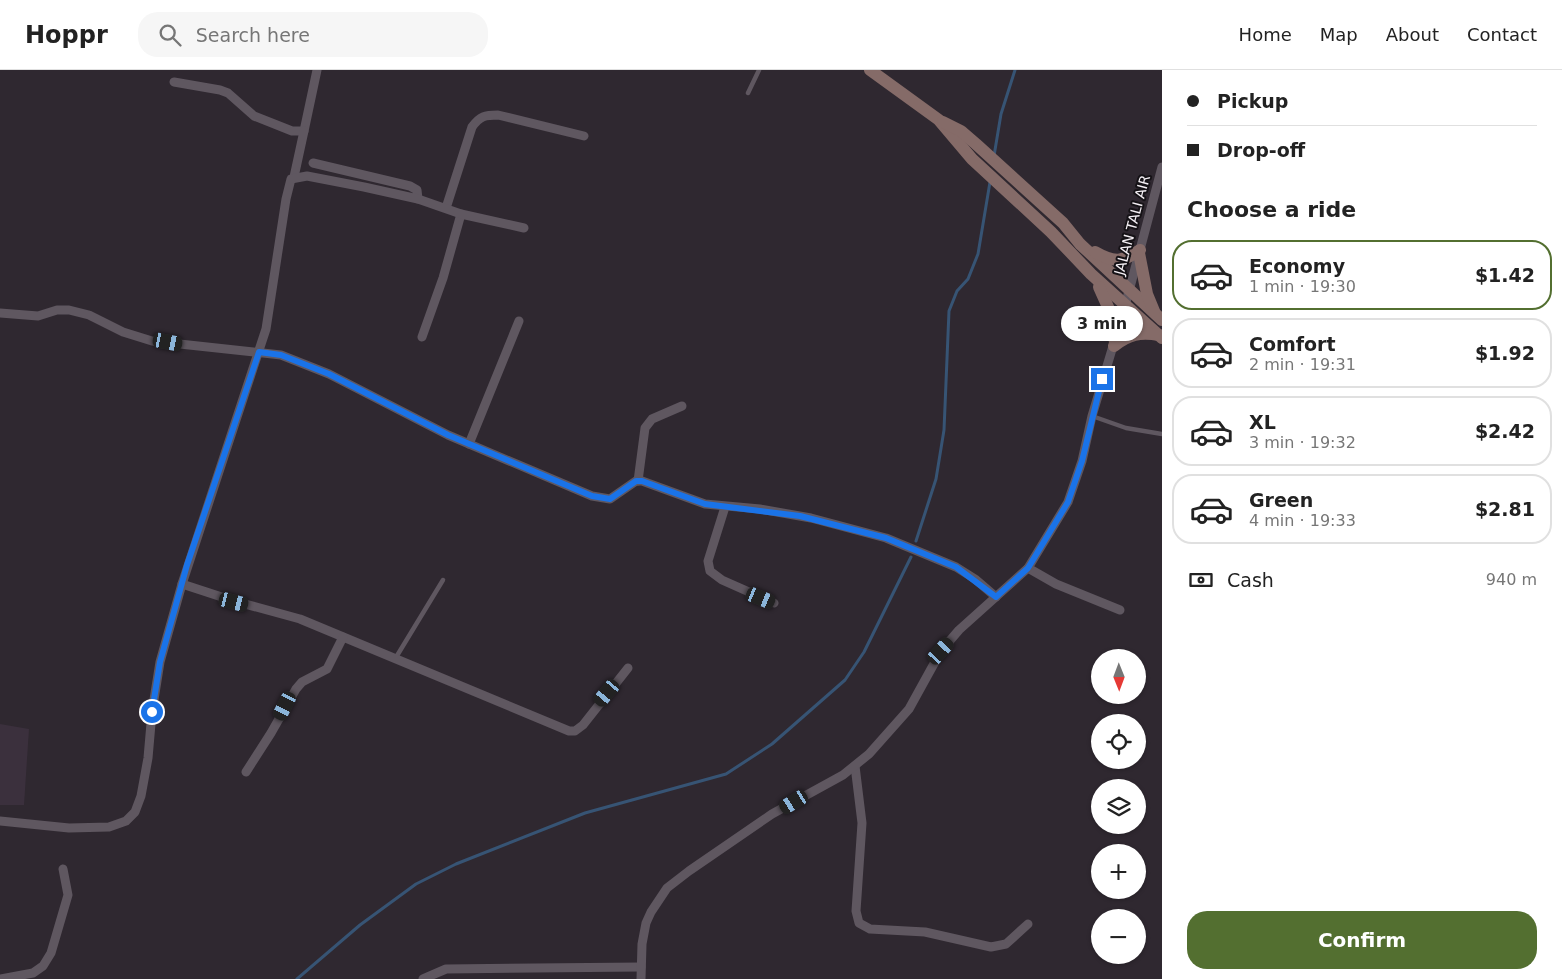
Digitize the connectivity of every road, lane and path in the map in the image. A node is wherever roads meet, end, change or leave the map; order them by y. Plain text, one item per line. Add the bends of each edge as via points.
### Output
1 (317, 70) edge
2 (759, 70) edge
3 (870, 70) edge
4 (174, 82) dead end
5 (748, 93) dead end
6 (938, 120) junction
7 (304, 131) junction
8 (584, 136) dead end
9 (313, 163) dead end
10 (1162, 167) edge
11 (294, 177) junction
12 (418, 199) junction
13 (446, 208) junction
14 (460, 214) junction
15 (524, 228) dead end
16 (1080, 244) junction
17 (1140, 252) junction
18 (1091, 274) junction
19 (1129, 291) junction
20 (1126, 306) junction
21 (0, 313) edge
22 (1159, 317) edge
23 (519, 321) dead end
24 (1160, 336) edge
25 (422, 338) dead end
26 (1114, 345) junction
27 (259, 352) junction
28 (682, 406) dead end
29 (1092, 416) junction
30 (1162, 434) edge
31 (469, 444) junction
32 (638, 481) junction
33 (725, 507) junction
34 (1028, 568) junction
35 (444, 580) dead end
36 (182, 584) junction
37 (996, 597) junction
38 (774, 603) dead end
39 (1120, 610) dead end
40 (343, 637) junction
41 (395, 659) junction
42 (628, 668) dead end
43 (855, 766) junction
44 (246, 772) dead end
45 (0, 821) edge
46 (63, 869) dead end
47 (1028, 924) dead end
48 (640, 967) junction
49 (0, 978) edge
50 (423, 979) edge
51 (641, 979) edge

1 - 7 street
2 - 5 lane
3 - 6 main road
4 - 7 street via 228,93 254,116 292,131
6 - 16 main road via 961,131 976,144 1063,223
6 - 18 main road via 972,159
7 - 11 street
8 - 13 street via 498,115 478,118 472,127
9 - 12 street via 410,186 417,190
10 - 17 street, JALAN TALI AIR
11 - 12 street via 307,176
11 - 27 street via 287,192 270,315
12 - 13 street
13 - 14 street
14 - 15 street
14 - 25 street
16 - 17 main road via 1117,261
16 - 19 main road
17 - 19 street, JALAN TALI AIR
17 - 22 main road via 1147,294
18 - 20 main road
18 - 26 main road via 1109,304
19 - 20 street, JALAN TALI AIR
19 - 22 main road
20 - 24 main road
20 - 26 street, JALAN TALI AIR
21 - 27 street via 38,316 69,310 152,341
23 - 31 street
24 - 26 main road via 1134,334
26 - 29 street, JALAN TALI AIR
27 - 31 street via 281,355 329,374
27 - 36 street
28 - 32 street via 652,418 645,428
29 - 30 lane via 1126,428
29 - 34 street, JALAN TALI AIR via 1068,502
31 - 32 street via 569,487 606,499
32 - 33 street via 646,481 705,504
33 - 37 street via 804,516 886,538 956,567
33 - 38 street via 708,561 710,571 722,580
34 - 37 street, JALAN TALI AIR
34 - 39 street via 1056,584
35 - 41 lane
36 - 40 street via 300,619
36 - 45 street via 160,662 148,758 135,812 126,821 110,828 69,828
37 - 43 street, JALAN TALI AIR via 941,651 909,709
40 - 41 street
40 - 44 street via 327,669 302,682 296,689
41 - 42 street via 572,731 583,725
43 - 47 street via 862,824 856,911 859,923 870,929 925,932 991,947 1006,944
43 - 48 street, JALAN TALI AIR via 772,814 667,888 646,923
46 - 49 street via 68,895 51,953 43,966 33,973
48 - 50 street via 446,969
48 - 51 street, JALAN TALI AIR

